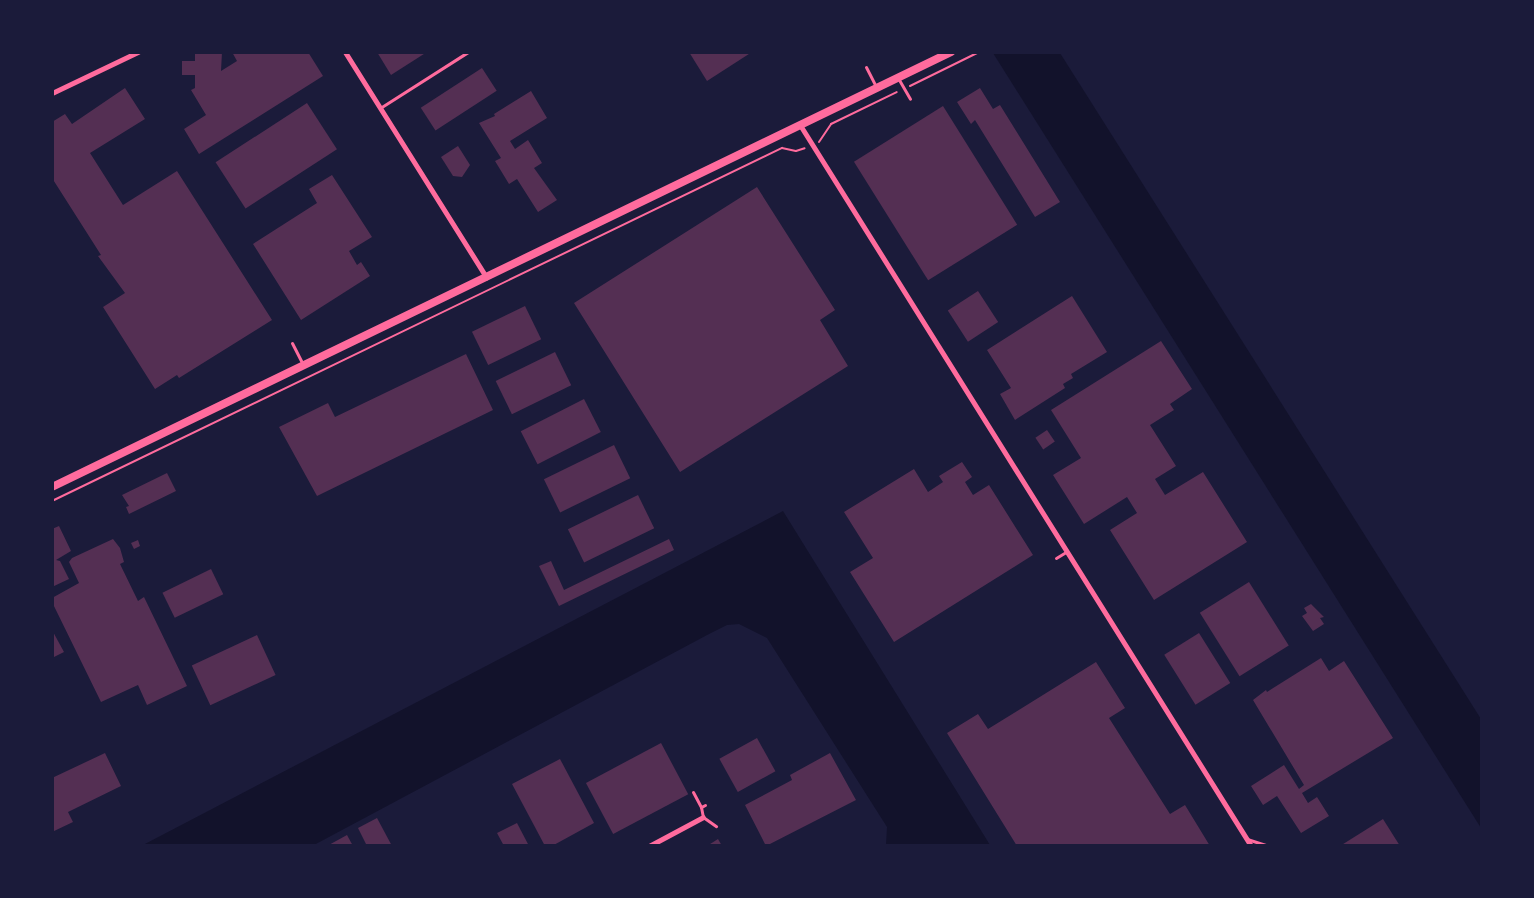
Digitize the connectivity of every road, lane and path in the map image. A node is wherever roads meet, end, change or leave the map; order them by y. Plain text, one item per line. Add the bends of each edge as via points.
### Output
1 (138, 52) edge
2 (345, 52) edge
3 (468, 52) edge
4 (951, 52) edge
5 (979, 52) edge
6 (866, 68) dead end
7 (898, 77) junction
8 (925, 79) dead end
9 (876, 88) junction
10 (52, 94) edge
11 (886, 98) dead end
12 (910, 99) dead end
13 (380, 108) junction
14 (800, 125) junction
15 (817, 143) dead end
16 (806, 147) dead end
17 (486, 277) junction
18 (292, 344) dead end
19 (303, 366) junction
20 (52, 487) edge
21 (52, 501) edge
22 (1066, 552) junction
23 (1056, 558) dead end
24 (693, 792) dead end
25 (703, 817) junction
26 (716, 826) dead end
27 (1247, 839) junction
28 (649, 846) edge
29 (1251, 846) edge
30 (1268, 846) edge

1 - 10 street
2 - 13 street
3 - 13 lane
4 - 7 street
5 - 8 path
6 - 9 lane
7 - 9 street
7 - 12 lane
9 - 14 street
11 - 15 path via 831,124
13 - 17 street
14 - 17 street
14 - 22 street
16 - 21 path via 796,151 782,148
17 - 19 street
18 - 19 lane
19 - 20 street
22 - 23 lane
22 - 27 street
24 - 25 lane via 703,806
25 - 26 lane
25 - 28 street
27 - 29 street
27 - 30 lane

